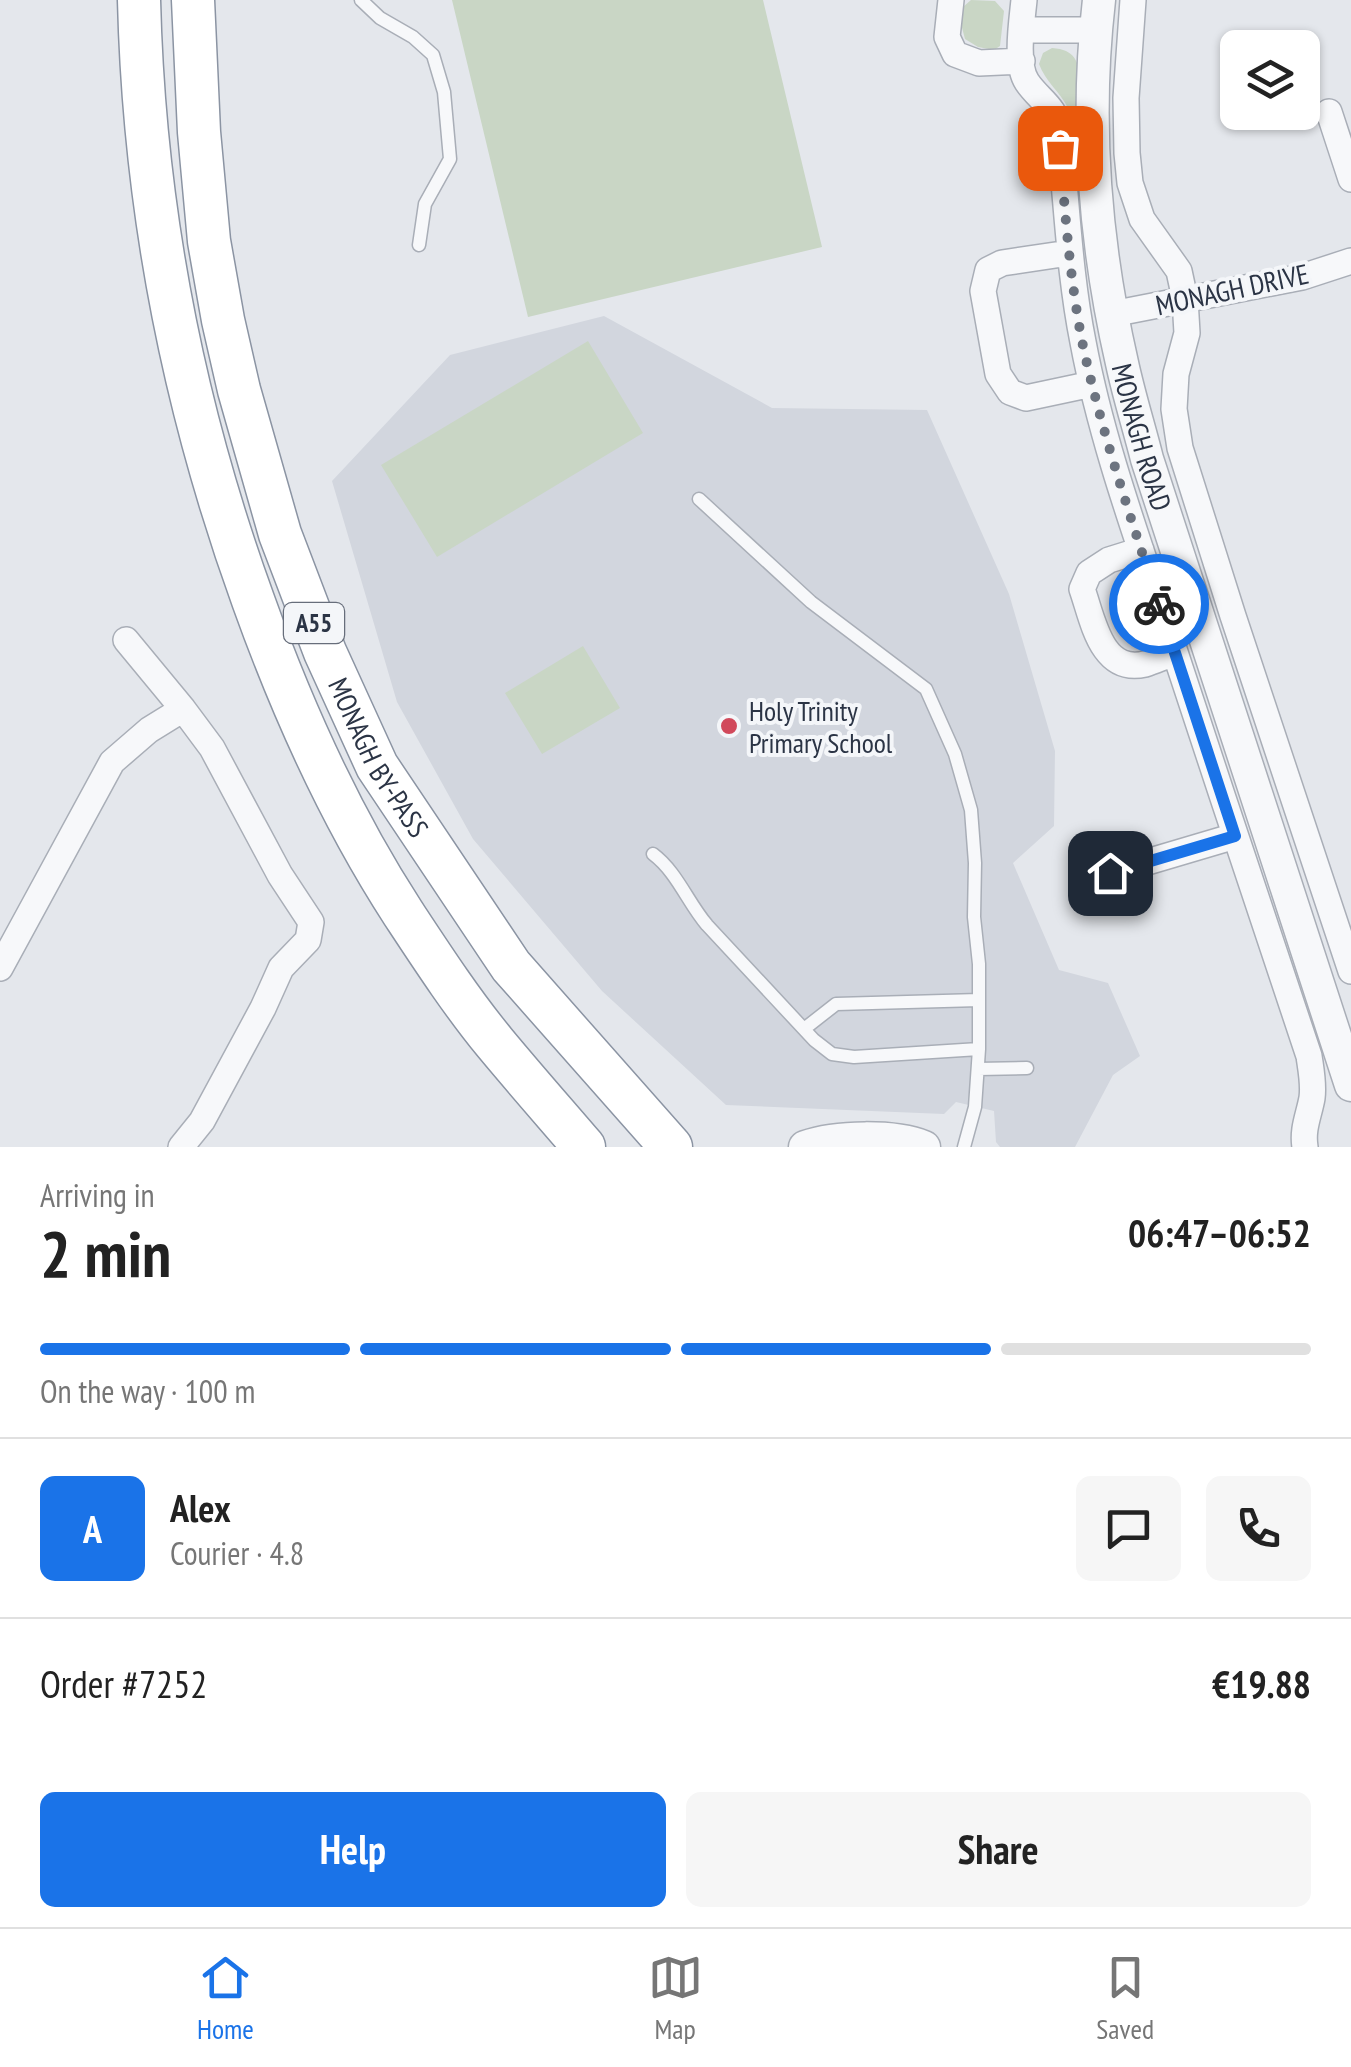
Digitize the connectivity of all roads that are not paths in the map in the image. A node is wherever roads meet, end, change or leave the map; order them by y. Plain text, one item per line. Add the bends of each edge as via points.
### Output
1 (116, 0) edge
2 (139, 0) edge
3 (193, 0) edge
4 (361, 0) edge
5 (951, 0) edge
6 (1024, 0) edge
7 (1134, 0) edge
8 (1097, 15) edge
9 (1020, 30) junction
10 (1022, 62) junction
11 (140, 67) junction
12 (1329, 112) dead end
13 (1351, 179) edge
14 (419, 244) dead end
15 (1068, 253) junction
16 (1351, 261) edge
17 (1185, 300) junction
18 (1112, 314) junction
19 (1092, 384) junction
20 (700, 499) dead end
21 (1141, 550) junction
22 (126, 640) dead end
23 (1175, 653) junction
24 (183, 709) junction
25 (1235, 836) junction
26 (653, 854) dead end
27 (1110, 873) dead end
28 (511, 966) junction
29 (0, 968) edge
30 (1351, 971) edge
31 (979, 1000) junction
32 (804, 1029) junction
33 (979, 1049) junction
34 (1027, 1068) dead end
35 (978, 1069) junction
36 (1351, 1086) edge
37 (870, 1142) edge
38 (181, 1147) edge
39 (584, 1147) edge
40 (640, 1147) edge
41 (671, 1147) edge
42 (805, 1147) edge
43 (924, 1147) edge
44 (964, 1147) edge
45 (1305, 1147) edge

1 - 11 highway
2 - 11 highway, MONAGH BY-PASS / A55
3 - 28 highway, MONAGH BY-PASS / A55 via 209,241 239,390 280,534 377,766
4 - 14 lane via 433,54 444,92 450,159 424,204
5 - 10 street via 947,36 955,54 980,63
6 - 9 street, MONAGH ROAD
7 - 17 street, MONAGH ROAD via 1126,98 1130,183 1142,219 1179,271
8 - 9 street
8 - 18 street, MONAGH ROAD via 1094,182
9 - 10 street, MONAGH ROAD
10 - 15 street, MONAGH ROAD via 1025,80 1058,125
11 - 39 highway, MONAGH BY-PASS / A55 via 153,198 184,365 237,556 302,726 403,912 492,1040
12 - 13 street
15 - 19 street, MONAGH ROAD
15 - 19 street, MONAGH ROAD via 988,270 983,291 998,374 1010,392 1026,398
16 - 17 street, MONAGH DRIVE
17 - 18 street, MONAGH DRIVE
17 - 30 street, MONAGH ROAD via 1187,333 1174,408 1180,448
18 - 36 street, MONAGH ROAD via 1147,459
19 - 21 street, MONAGH ROAD
20 - 31 lane via 811,602 926,689 971,810
21 - 23 street, MONAGH ROAD
21 - 23 street, MONAGH ROAD via 1089,573 1082,589 1104,650 1120,663 1142,665
22 - 24 street
23 - 25 street, MONAGH ROAD
24 - 29 street via 112,762
24 - 38 street via 311,922 308,940 281,968 202,1120
25 - 27 street
25 - 45 street, MONAGH ROAD via 1309,1056
26 - 32 lane via 700,918
28 - 40 highway via 550,1045
28 - 41 highway, MONAGH BY-PASS / A55
31 - 32 lane via 836,1004
31 - 33 lane
32 - 33 lane via 843,1056
33 - 35 lane
34 - 35 lane
35 - 44 lane
37 - 42 street
37 - 43 street

